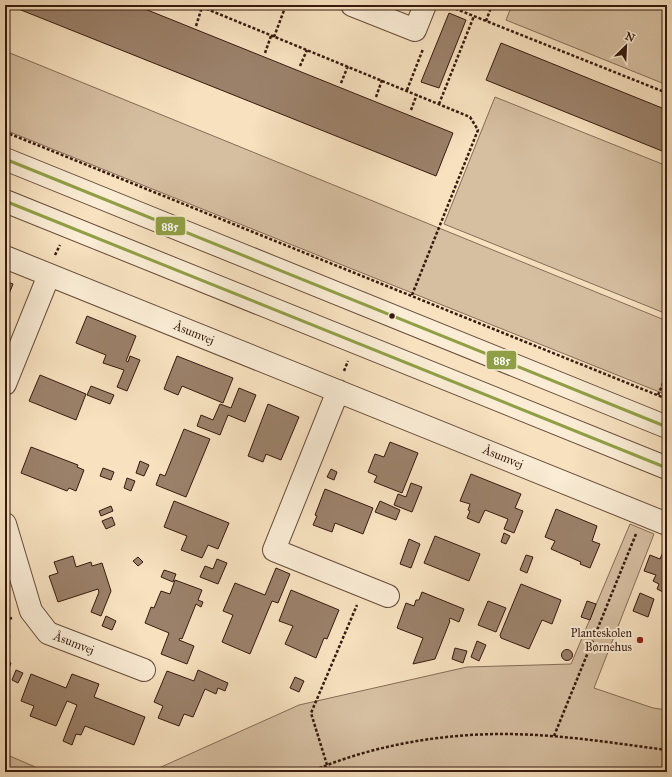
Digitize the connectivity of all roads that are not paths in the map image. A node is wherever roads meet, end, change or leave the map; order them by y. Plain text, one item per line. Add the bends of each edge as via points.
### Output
1 (352, 5) edge
2 (425, 5) edge
3 (5, 159) edge
4 (5, 201) edge
5 (5, 257) edge
6 (49, 275) junction
7 (5, 384) edge
8 (338, 391) junction
9 (667, 427) edge
10 (667, 468) edge
11 (5, 524) edge
12 (667, 524) edge
13 (388, 596) dead end
14 (144, 670) dead end

1 - 2 street via 415,30
3 - 9 street
4 - 10 street
5 - 6 street, Åsumvej
6 - 7 street
6 - 8 street, Åsumvej
8 - 12 street, Åsumvej
8 - 13 street via 274,550
11 - 14 street, Åsumvej via 31,611 48,633

